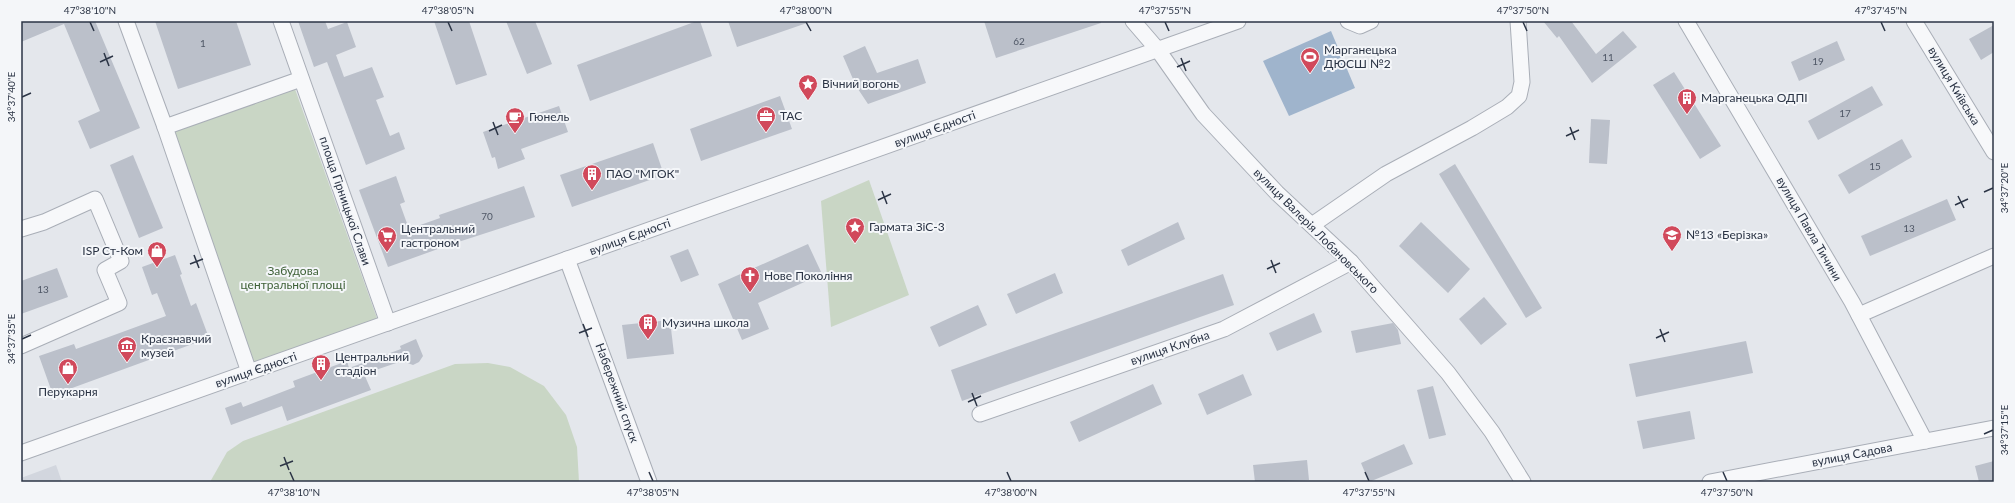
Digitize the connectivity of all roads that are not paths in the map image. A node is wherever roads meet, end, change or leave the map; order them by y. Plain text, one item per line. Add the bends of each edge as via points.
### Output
1 (126, 21) edge
2 (281, 21) edge
3 (1133, 21) edge
4 (1238, 21) edge
5 (1348, 21) edge
6 (1371, 21) edge
7 (1518, 21) edge
8 (1686, 21) edge
9 (1914, 21) edge
10 (1158, 50) junction
11 (301, 79) junction
12 (165, 127) junction
13 (1994, 152) edge
14 (1312, 225) junction
15 (21, 229) edge
16 (1994, 256) edge
17 (567, 259) junction
18 (1350, 262) junction
19 (1859, 315) junction
20 (388, 323) junction
21 (21, 346) edge
22 (249, 372) junction
23 (980, 414) dead end
24 (1994, 428) edge
25 (1925, 441) junction
26 (21, 453) edge
27 (649, 482) edge
28 (1523, 482) edge
29 (1710, 482) edge

1 - 12 street
2 - 11 street, площа Гірницької Слави
3 - 10 street, вулиця Валерія Лобановського
4 - 10 street, вулиця Єдності
5 - 6 street via 1360,26
7 - 14 street via 1522,82 1519,96 1507,107 1472,128 1386,174
8 - 19 street, вулиця Павла Тичини
9 - 13 street, вулиця Київська
10 - 14 street, вулиця Валерія Лобановського via 1203,114
10 - 17 street, вулиця Єдності
11 - 12 street
11 - 20 street, площа Гірницької Слави
12 - 22 street
14 - 18 street, вулиця Валерія Лобановського
15 - 21 street via 44,222 95,199 121,261 105,270 119,303
16 - 19 street
17 - 20 street, вулиця Єдності
17 - 27 street, Набережний спуск
18 - 23 street, вулиця Клубна via 1224,329
18 - 28 street, вулиця Валерія Лобановського via 1448,373 1492,432
19 - 25 street, вулиця Павла Тичини
20 - 22 street, вулиця Єдності
22 - 26 street, вулиця Єдності
24 - 25 street, вулиця Садова
25 - 29 street, вулиця Садова

